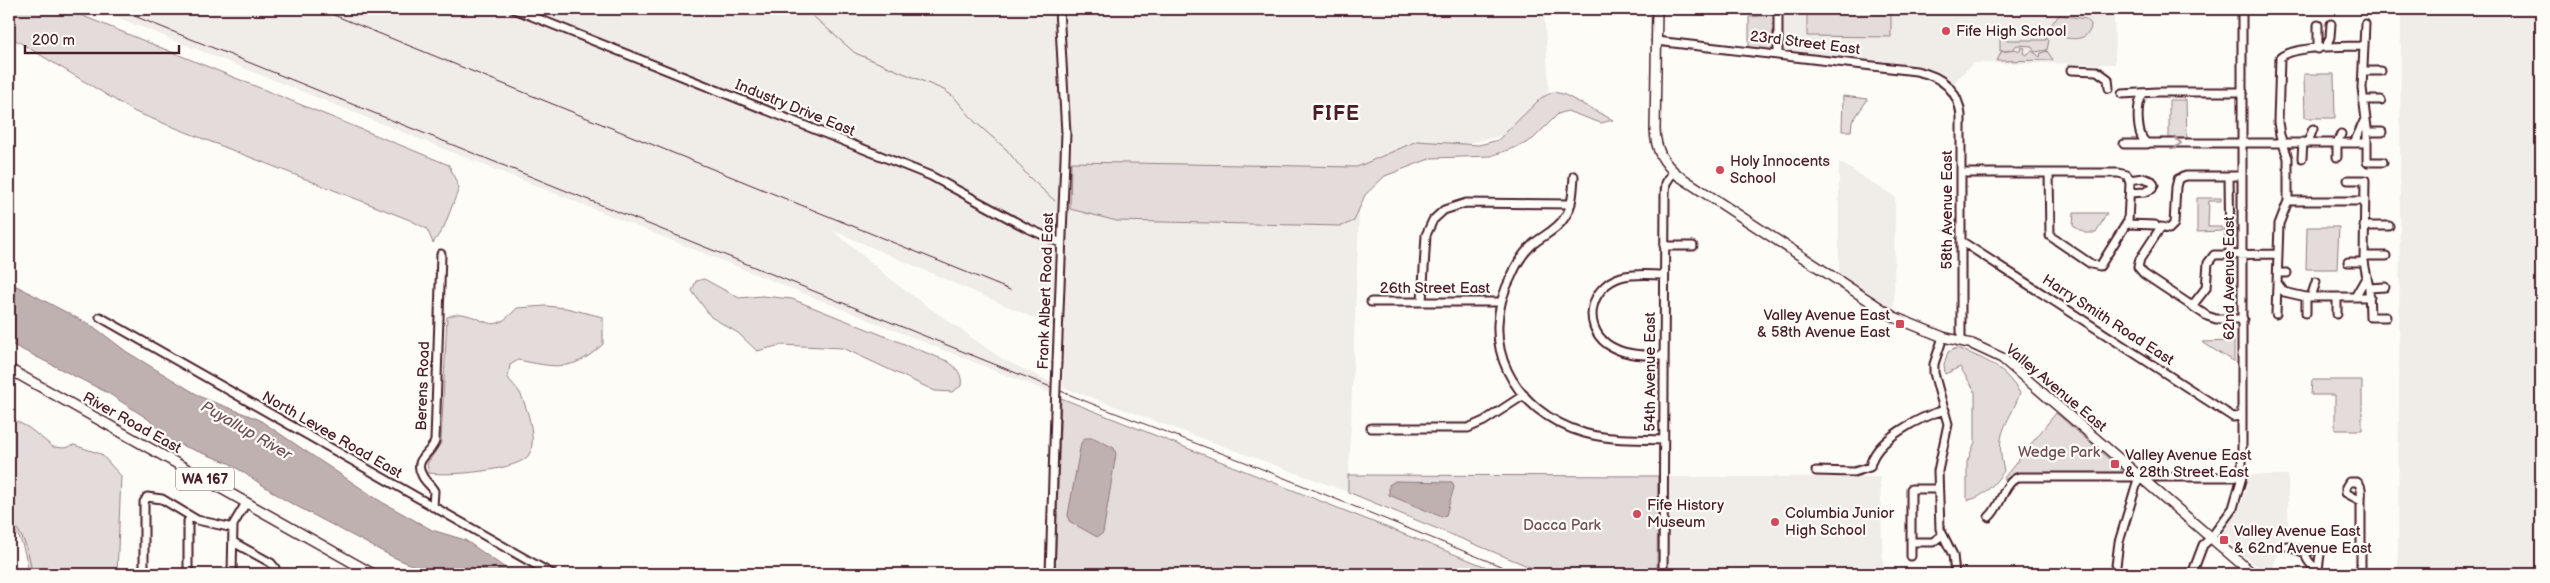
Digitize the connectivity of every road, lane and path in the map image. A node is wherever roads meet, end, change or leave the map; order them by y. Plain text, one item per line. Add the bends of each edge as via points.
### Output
1 (514, 9) edge
2 (1059, 9) edge
3 (1657, 9) edge
4 (1778, 9) edge
5 (2242, 9) edge
6 (2331, 24) dead end
7 (2365, 24) dead end
8 (2318, 25) dead end
9 (1656, 41) junction
10 (2364, 46) junction
11 (2322, 48) junction
12 (1778, 54) junction
13 (2071, 70) dead end
14 (2363, 71) junction
15 (2381, 71) dead end
16 (1946, 84) joint
17 (2109, 88) dead end
18 (2243, 92) junction
19 (2122, 94) dead end
20 (2143, 94) junction
21 (2363, 100) junction
22 (2381, 100) dead end
23 (2365, 119) junction
24 (2313, 129) dead end
25 (2367, 132) junction
26 (2382, 132) dead end
27 (2341, 134) dead end
28 (2243, 142) junction
29 (2282, 142) junction
30 (2305, 142) junction
31 (2337, 143) junction
32 (2354, 143) junction
33 (2368, 143) junction
34 (2124, 144) dead end
35 (2150, 144) junction
36 (2337, 157) dead end
37 (2302, 158) dead end
38 (2383, 162) dead end
39 (1674, 172) junction
40 (1962, 173) junction
41 (2049, 173) junction
42 (1574, 176) dead end
43 (2229, 176) junction
44 (2242, 176) junction
45 (2129, 180) junction
46 (2348, 180) dead end
47 (2130, 193) junction
48 (2288, 201) junction
49 (2365, 201) junction
50 (1571, 204) junction
51 (2127, 224) junction
52 (2155, 225) dead end
53 (2364, 226) junction
54 (2389, 226) dead end
55 (1961, 241) junction
56 (1062, 243) junction
57 (1664, 246) junction
58 (1693, 246) dead end
59 (441, 254) dead end
60 (2230, 254) junction
61 (2242, 254) junction
62 (2278, 254) junction
63 (2386, 256) dead end
64 (2364, 259) junction
65 (2348, 262) dead end
66 (2278, 273) junction
67 (2287, 273) dead end
68 (1664, 275) junction
69 (2367, 276) junction
70 (2316, 282) dead end
71 (2278, 284) junction
72 (2386, 287) dead end
73 (2370, 288) junction
74 (2340, 295) junction
75 (2308, 297) junction
76 (2355, 297) junction
77 (2370, 298) junction
78 (1371, 302) dead end
79 (1422, 302) junction
80 (1499, 302) junction
81 (2192, 306) junction
82 (2306, 313) dead end
83 (2276, 314) dead end
84 (2337, 314) dead end
85 (100, 317) dead end
86 (2386, 317) dead end
87 (2243, 319) junction
88 (1943, 337) junction
89 (1961, 341) junction
90 (1664, 356) junction
91 (9, 368) edge
92 (1524, 395) junction
93 (1945, 410) junction
94 (2242, 416) junction
95 (1371, 428) dead end
96 (1663, 440) junction
97 (1816, 471) dead end
98 (2138, 476) junction
99 (2242, 477) junction
100 (1938, 489) junction
101 (2362, 501) dead end
102 (246, 503) junction
103 (433, 508) junction
104 (191, 516) junction
105 (1989, 517) dead end
106 (233, 528) junction
107 (1941, 536) junction
108 (2210, 539) junction
109 (232, 542) junction
110 (1911, 542) junction
111 (2286, 546) dead end
112 (2306, 553) junction
113 (1911, 556) dead end
114 (2320, 572) edge
115 (144, 574) edge
116 (188, 574) edge
117 (232, 574) edge
118 (276, 574) edge
119 (373, 574) edge
120 (552, 574) edge
121 (1050, 574) edge
122 (1663, 574) edge
123 (1955, 574) edge
124 (2115, 574) edge
125 (2192, 574) edge
126 (2253, 574) edge
127 (2361, 574) edge

1 - 56 street, Industry Drive East via 931,176 1027,228
2 - 56 street, Frank Albert Road East via 1066,119
3 - 9 main road
4 - 12 street
5 - 18 street, 62nd Avenue East
6 - 11 street via 2330,37
7 - 10 street
8 - 11 street
9 - 12 street, 23rd Street East
9 - 39 main road, Valley Avenue East via 1656,137 1658,150
10 - 11 street
10 - 14 street
11 - 29 street via 2285,53 2280,58 2278,122
12 - 16 street, 23rd Street East via 1916,71 1932,75
13 - 17 street via 2100,72 2108,79
14 - 15 street
14 - 21 street
16 - 40 street, 58th Avenue East via 1960,109
18 - 20 street
18 - 28 street, 62nd Avenue East
19 - 20 street
20 - 35 street via 2139,104 2140,136
21 - 22 street
21 - 23 street
23 - 25 street
23 - 32 street
24 - 30 street
25 - 26 street
25 - 33 street
27 - 31 street
28 - 29 street
35 -> 28 street
28 - 44 street, 62nd Avenue East
29 - 30 street
29 - 48 street via 2288,158
30 - 31 street
30 - 37 street
31 - 32 street
31 - 36 street
32 - 33 street
33 - 38 street via 2368,162
34 - 35 street
39 - 57 street, 54th Avenue East via 1665,188
39 - 88 main road, Valley Avenue East via 1880,309
40 - 41 street
40 - 55 street, 58th Avenue East
41 - 45 street via 2118,173 2127,175
41 - 51 street via 2048,231 2055,241 2098,266
42 - 50 street
43 - 44 street
43 - 60 street
43 - 81 street via 2186,176 2178,179 2174,224 2169,229 2161,227 2139,261 2138,268 2142,273
44 - 61 street, 62nd Avenue East
45 - 47 street
45 - 47 street via 2146,179 2154,184 2149,191
46 - 49 street via 2365,180
47 - 51 street
48 - 49 street
48 - 62 street via 2279,224
49 - 53 street
50 - 79 street via 1466,203 1444,210 1433,220 1426,235
50 - 80 street via 1562,221 1524,254
51 - 52 street
53 - 54 street
53 - 64 street
55 - 89 street, 58th Avenue East
55 - 94 street, Harry Smith Road East via 2233,417
56 - 121 street, Frank Albert Road East, bridge
57 - 58 street
57 - 68 street, 54th Avenue East
59 - 103 street, Berens Road via 435,440 420,464 422,475 434,492
60 - 61 street
60 - 81 street via 2216,254 2210,258 2206,288
61 - 62 street
61 - 87 street, 62nd Avenue East
62 - 66 street
63 - 64 street
64 - 65 street
64 - 69 street
66 - 67 street
66 - 71 street
68 - 90 street, 54th Avenue East
68 - 90 street via 1631,275 1611,282 1597,295 1592,315 1599,335 1613,347 1630,354
69 - 73 street
69 - 76 street
70 - 75 street
71 - 75 street via 2284,292
71 - 83 street
72 - 73 street
73 - 77 street
74 - 75 street
74 - 76 street
74 - 84 street
75 - 82 street
76 - 77 street
77 - 86 street via 2370,317
78 - 79 street, 26th Street East
79 - 80 street, 26th Street East
80 - 92 street via 1500,351 1508,373
81 - 87 street via 2212,318
85 - 103 street, North Levee Road East
87 - 94 street, 62nd Avenue East
88 - 89 main road, Valley Avenue East
88 - 93 street via 1934,373
89 - 98 main road, Valley Avenue East via 2002,358
90 - 96 street, 54th Avenue East
91 - 102 main road, River Road East / WA 167
92 - 95 street via 1468,428
92 - 96 street via 1553,418 1577,430 1604,437
93 - 97 street via 1917,421 1890,439 1875,452 1870,467 1854,472
93 - 100 street via 1948,427 1938,470
94 - 99 street, 62nd Avenue East
96 - 122 street, 54th Avenue East
98 - 99 street
98 - 105 street via 2019,476 2009,483
98 - 108 main road, Valley Avenue East
98 - 124 street via 2121,533
99 - 108 street, 62nd Avenue East via 2233,508
100 - 107 street
100 - 110 street via 1911,489
101 - 127 street
102 - 106 street
102 - 119 main road, River Road East / WA 167
103 - 120 street, North Levee Road East
104 - 106 street
104 - 115 street via 157,497 147,497 144,502
104 - 116 street via 188,521
106 - 109 street
107 - 110 street via 1933,542
107 - 123 street via 1953,554
108 - 125 street, 62nd Avenue East via 2203,545
108 - 126 main road, Valley Avenue East
109 - 117 street
109 - 118 street via 273,565
110 - 113 street
111 - 112 street
112 - 114 street via 2307,560
112 - 114 street via 2312,549 2319,552

